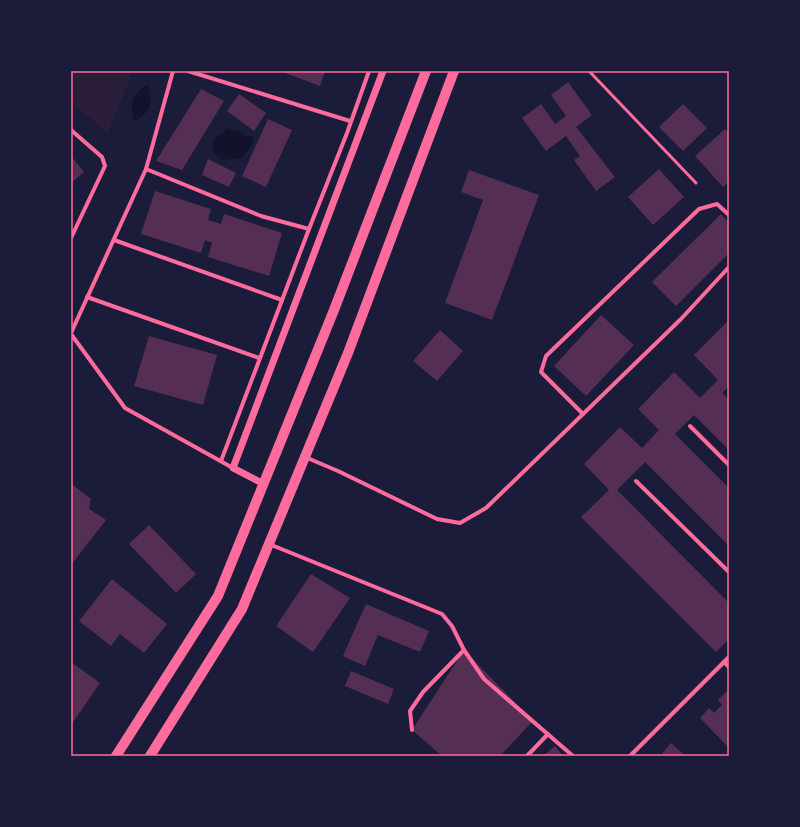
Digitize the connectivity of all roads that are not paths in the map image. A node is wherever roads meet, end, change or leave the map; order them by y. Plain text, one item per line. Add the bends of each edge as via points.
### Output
1 (173, 71) edge
2 (188, 71) edge
3 (369, 71) edge
4 (383, 71) edge
5 (426, 71) edge
6 (454, 71) edge
7 (589, 71) edge
8 (350, 121) junction
9 (71, 130) edge
10 (146, 169) junction
11 (696, 183) dead end
12 (729, 215) edge
13 (309, 229) junction
14 (71, 238) edge
15 (114, 240) junction
16 (729, 267) edge
17 (87, 297) junction
18 (282, 300) junction
19 (71, 334) edge
20 (259, 358) junction
21 (583, 414) junction
22 (690, 426) dead end
23 (305, 457) junction
24 (220, 461) junction
25 (729, 465) edge
26 (233, 468) junction
27 (636, 481) dead end
28 (264, 484) junction
29 (269, 544) junction
30 (729, 572) edge
31 (464, 650) junction
32 (729, 657) edge
33 (724, 662) junction
34 (729, 667) edge
35 (412, 730) dead end
36 (548, 734) junction
37 (116, 756) edge
38 (150, 756) edge
39 (527, 756) edge
40 (573, 756) edge
41 (630, 756) edge

1 - 10 street
2 - 8 street
3 - 8 street
4 - 26 street
5 - 28 main road
6 - 23 main road via 348,353
7 - 11 lane
8 - 13 street
9 - 14 street via 102,158 105,166
10 - 13 street via 261,216
10 - 15 street
12 - 21 street via 717,204 698,209 546,356 541,372
13 - 18 street
15 - 17 street
15 - 18 street
16 - 21 street via 681,319
17 - 19 street
17 - 20 street
18 - 20 street
19 - 24 street via 125,408
20 - 24 street
21 - 23 street via 486,508 460,523 436,519
22 - 25 street
23 - 29 main road
24 - 26 street
26 - 28 street
27 - 30 street
28 - 37 main road via 218,596
29 - 31 street via 442,614 452,626
29 - 38 main road via 242,609
31 - 35 street via 423,692 410,711
31 - 36 street via 484,678
32 - 33 street
33 - 34 street
33 - 41 street
36 - 39 street
36 - 40 street

